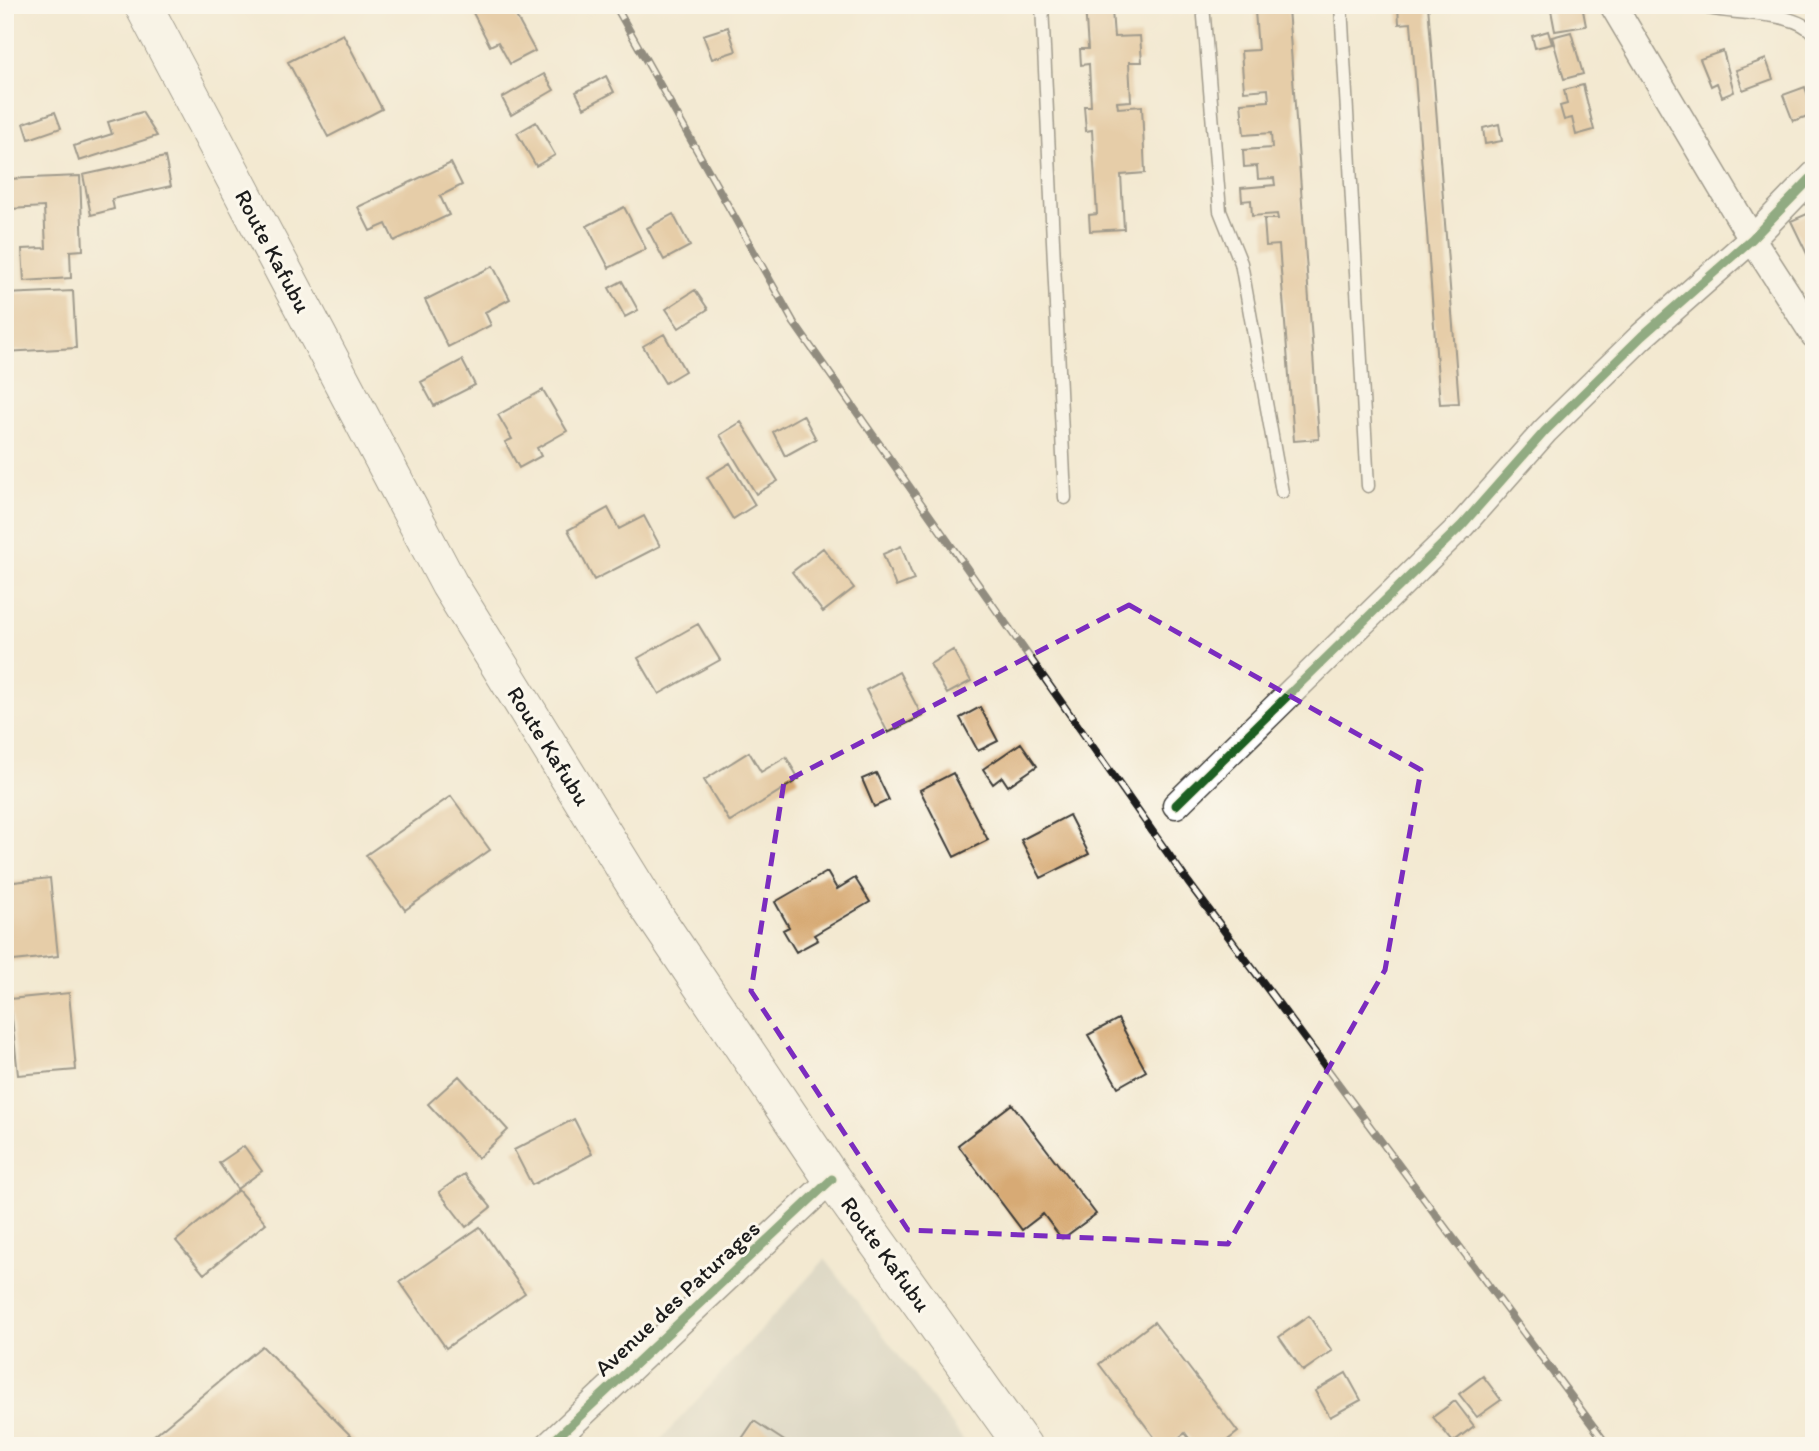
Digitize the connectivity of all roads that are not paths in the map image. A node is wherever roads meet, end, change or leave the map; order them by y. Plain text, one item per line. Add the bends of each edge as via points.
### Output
1 (143, 5) edge
2 (1042, 5) edge
3 (1203, 5) edge
4 (1341, 5) edge
5 (1613, 5) edge
6 (1696, 5) edge
7 (1814, 34) edge
8 (1814, 175) edge
9 (1752, 239) junction
10 (1814, 335) edge
11 (1368, 486) dead end
12 (1282, 492) dead end
13 (1065, 498) dead end
14 (1176, 805) dead end
15 (832, 1179) junction
16 (548, 1446) edge
17 (1023, 1446) edge

1 - 15 main road, Route Kafubu via 449,584 648,906
2 - 13 lane
3 - 12 lane via 1220,211 1241,263
4 - 11 lane
5 - 9 street
6 - 7 lane via 1717,13 1788,18
8 - 9 street
9 - 10 street
9 - 14 street via 1622,355 1545,431 1462,525
15 - 16 street, Avenue des Paturages
15 - 17 main road, Route Kafubu

